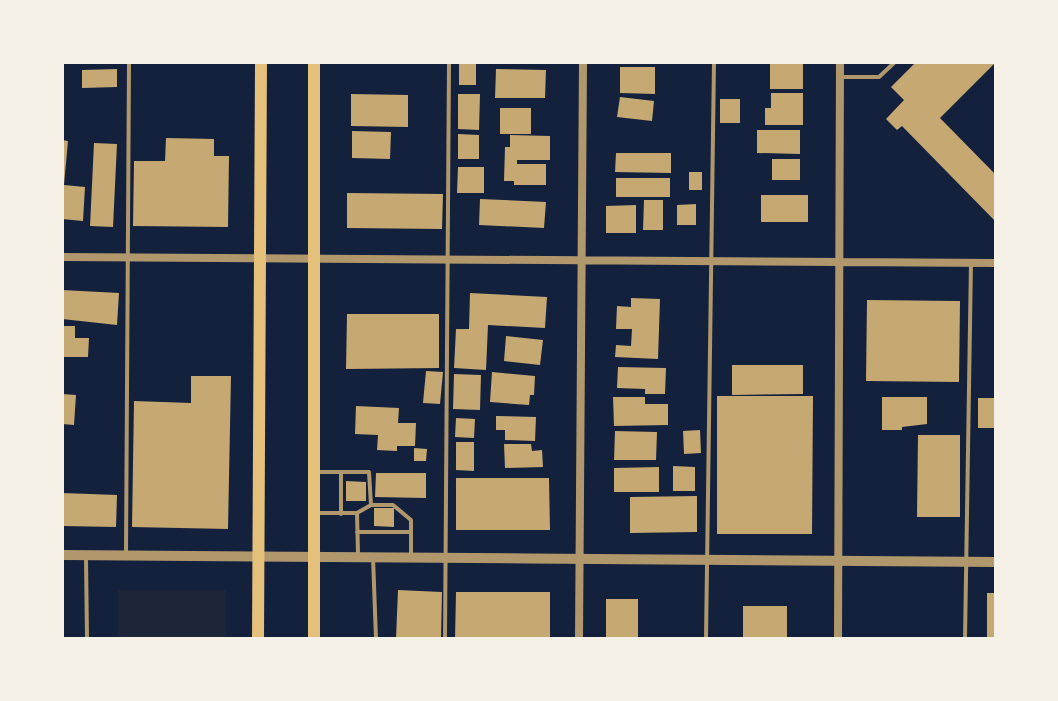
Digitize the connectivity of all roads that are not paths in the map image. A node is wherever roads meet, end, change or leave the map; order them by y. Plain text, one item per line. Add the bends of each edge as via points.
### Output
1 (129, 62) edge
2 (261, 62) edge
3 (314, 62) edge
4 (449, 62) edge
5 (583, 62) edge
6 (714, 62) edge
7 (840, 62) edge
8 (895, 62) edge
9 (840, 77) junction
10 (62, 257) edge
11 (127, 258) junction
12 (260, 259) junction
13 (316, 259) junction
14 (448, 260) junction
15 (581, 260) junction
16 (711, 261) junction
17 (971, 262) junction
18 (996, 263) edge
19 (839, 264) junction
20 (341, 471) junction
21 (315, 472) junction
22 (371, 505) junction
23 (314, 513) junction
24 (357, 513) junction
25 (341, 514) junction
26 (357, 532) junction
27 (411, 532) junction
28 (62, 555) edge
29 (86, 555) junction
30 (258, 555) junction
31 (314, 555) junction
32 (126, 556) junction
33 (358, 557) junction
34 (373, 557) junction
35 (411, 558) junction
36 (446, 559) junction
37 (580, 560) junction
38 (706, 561) junction
39 (839, 561) junction
40 (965, 562) junction
41 (996, 562) edge
42 (87, 639) edge
43 (258, 639) edge
44 (314, 639) edge
45 (376, 639) edge
46 (445, 639) edge
47 (579, 639) edge
48 (706, 639) edge
49 (838, 639) edge
50 (965, 639) edge

1 - 11 lane
2 - 12 main road
3 - 13 main road
4 - 14 lane
5 - 15 street
6 - 16 lane
7 - 9 street
8 - 9 lane via 879,77
9 - 19 street
10 - 11 street
11 - 12 street
11 - 32 lane
12 - 13 street
12 - 30 main road
13 - 14 street
13 - 21 main road
14 - 15 street
14 - 36 lane
15 - 16 street
15 - 37 street
16 - 19 street
16 - 38 lane
17 - 18 street
17 - 19 street
17 - 40 lane
19 - 39 street
20 - 21 lane
20 - 22 lane via 369,472
20 - 25 lane
21 - 23 main road
22 - 24 lane
22 - 27 lane via 393,505 411,520
23 - 25 lane
23 - 31 main road
24 - 25 lane
24 - 26 lane
26 - 27 lane
26 - 33 lane
27 - 35 lane
28 - 29 street
29 - 32 street
29 - 42 lane
30 - 31 street
30 - 32 street
30 - 43 main road
31 - 33 street
31 - 44 main road
33 - 34 street
34 - 35 street
34 - 45 lane
35 - 36 street
36 - 37 street
36 - 46 lane
37 - 38 street
37 - 47 street
38 - 39 street
38 - 48 lane
39 - 40 street
39 - 49 street
40 - 41 street
40 - 50 lane

